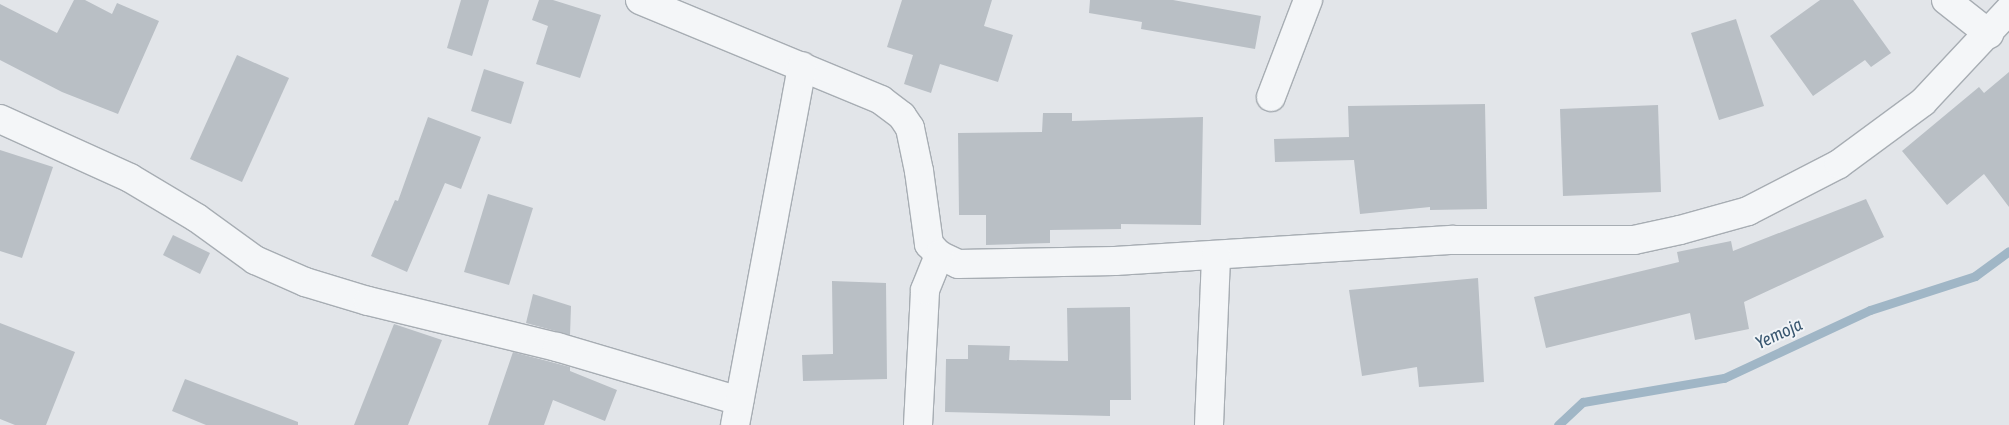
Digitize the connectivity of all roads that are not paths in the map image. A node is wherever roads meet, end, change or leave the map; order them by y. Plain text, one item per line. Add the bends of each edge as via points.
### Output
1 (640, 0) edge
2 (1308, 0) edge
3 (1946, 0) edge
4 (2009, 10) edge
5 (1989, 34) junction
6 (802, 66) junction
7 (1271, 97) dead end
8 (0, 119) edge
9 (1216, 255) junction
10 (939, 256) junction
11 (737, 413) edge
12 (918, 425) edge
13 (1209, 425) edge

1 - 6 street
2 - 7 street
3 - 5 street
4 - 5 street
5 - 9 street via 1923,102 1839,164 1748,211 1634,240 1454,240
6 - 10 street via 881,100 902,116 910,128 920,171 929,244
6 - 11 street
8 - 11 street via 130,178 197,218 255,260 305,282 368,301 557,347
9 - 10 street via 958,264
9 - 13 street
10 - 12 street via 924,290

